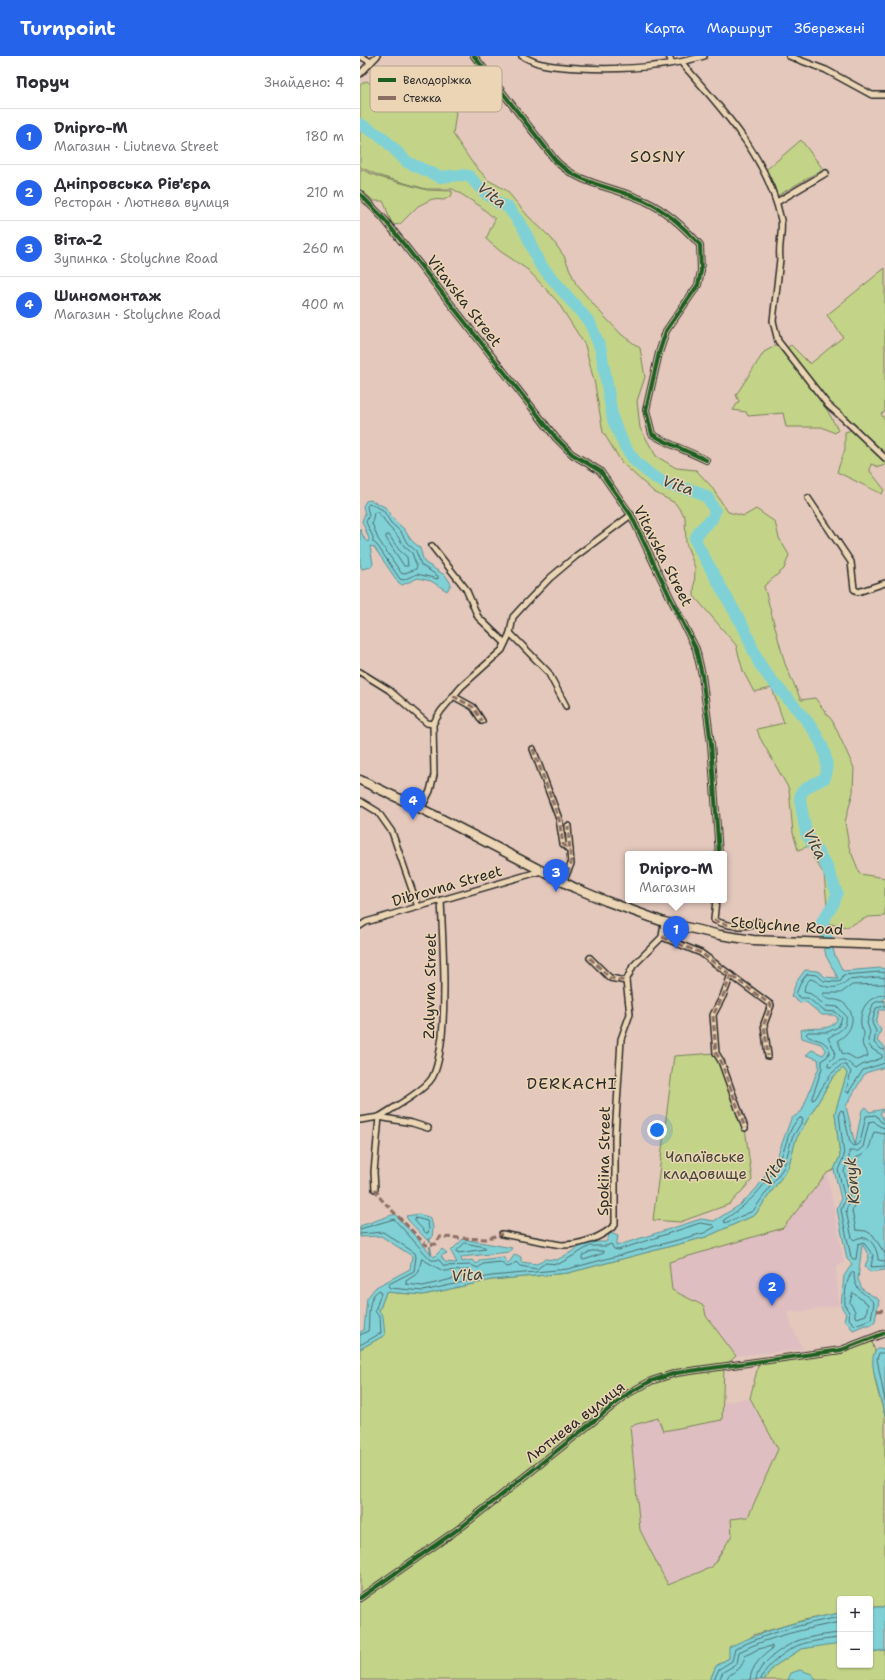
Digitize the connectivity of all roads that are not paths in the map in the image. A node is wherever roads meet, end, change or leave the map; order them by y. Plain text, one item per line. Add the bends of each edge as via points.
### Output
1 (360, 56) edge
2 (377, 56) edge
3 (474, 56) edge
4 (522, 56) edge
5 (670, 56) edge
6 (704, 56) edge
7 (789, 56) edge
8 (371, 62) junction
9 (681, 62) junction
10 (672, 63) junction
11 (482, 66) edge
12 (360, 74) edge
13 (502, 92) edge
14 (885, 95) edge
15 (826, 173) dead end
16 (360, 194) edge
17 (777, 202) junction
18 (885, 458) edge
19 (706, 460) dead end
20 (808, 498) dead end
21 (631, 515) junction
22 (432, 546) dead end
23 (885, 583) edge
24 (510, 632) junction
25 (505, 643) junction
26 (360, 672) edge
27 (453, 696) junction
28 (566, 706) dead end
29 (482, 721) dead end
30 (433, 724) junction
31 (533, 750) dead end
32 (360, 780) edge
33 (360, 801) edge
34 (421, 809) junction
35 (568, 826) dead end
36 (570, 850) junction
37 (719, 851) edge
38 (541, 871) junction
39 (563, 882) junction
40 (441, 900) junction
41 (716, 903) edge
42 (418, 907) junction
43 (664, 922) junction
44 (758, 922) dead end
45 (360, 926) edge
46 (662, 937) junction
47 (885, 945) edge
48 (590, 958) dead end
49 (731, 975) junction
50 (626, 980) junction
51 (768, 1056) dead end
52 (379, 1117) junction
53 (360, 1120) edge
54 (428, 1128) dead end
55 (745, 1128) dead end
56 (375, 1189) dead end
57 (502, 1234) dead end
58 (885, 1333) edge
59 (360, 1598) edge

1 - 8 street
2 - 8 street
3 - 11 street
4 - 10 street via 540,64 556,67 623,69
5 - 10 street
6 - 9 street
7 - 14 street via 826,70 872,95
8 - 12 street
9 - 10 street
9 - 17 street via 743,135
13 - 19 street via 565,170 583,179 644,200 666,212 700,245 701,271 698,285 666,331 646,410 652,434
15 - 17 street
16 - 21 street, Vitavska Street via 384,219 556,438 572,454 600,471
17 - 18 street via 782,238 773,321 778,341 828,405
20 - 23 street via 851,562 854,589 858,592
21 - 24 street via 550,578 513,617
21 - 37 street, Vitavska Street via 696,649 711,744
22 - 25 street via 466,589 478,617
24 - 25 street
24 - 28 street via 548,672
25 - 27 street via 502,650
26 - 30 street via 389,690 427,723
27 - 29 street via 473,707
27 - 30 street
30 - 34 street via 434,775
31 - 36 street via 559,819 563,844
32 - 34 main road, Stolychne Road
33 - 42 street via 378,812 392,832
34 - 38 main road, Stolychne Road
35 - 36 street
36 - 39 street via 571,864
38 - 39 main road, Stolychne Road
38 - 40 street, Dibrovna Street
39 - 43 main road, Stolychne Road
40 - 42 street, Dibrovna Street
40 - 52 street, Zalyvna Street via 444,1014 435,1071 424,1087
41 - 44 street via 714,920 723,924 748,926
42 - 45 street, Dibrovna Street
43 - 46 street
43 - 47 main road, Stolychne Road via 753,940
46 - 49 street via 701,953
46 - 50 street via 633,966
48 - 50 street via 610,978
49 - 51 street via 771,1005 764,1024
49 - 55 street via 713,1015 713,1022 716,1053
50 - 57 street, Spokiina Street via 630,1014 621,1040 615,1136 615,1225 602,1235 571,1245
52 - 53 street
52 - 54 street
52 - 56 street
58 - 59 street, Лютнева вулиця via 841,1350 676,1373 651,1381 629,1393 464,1525

